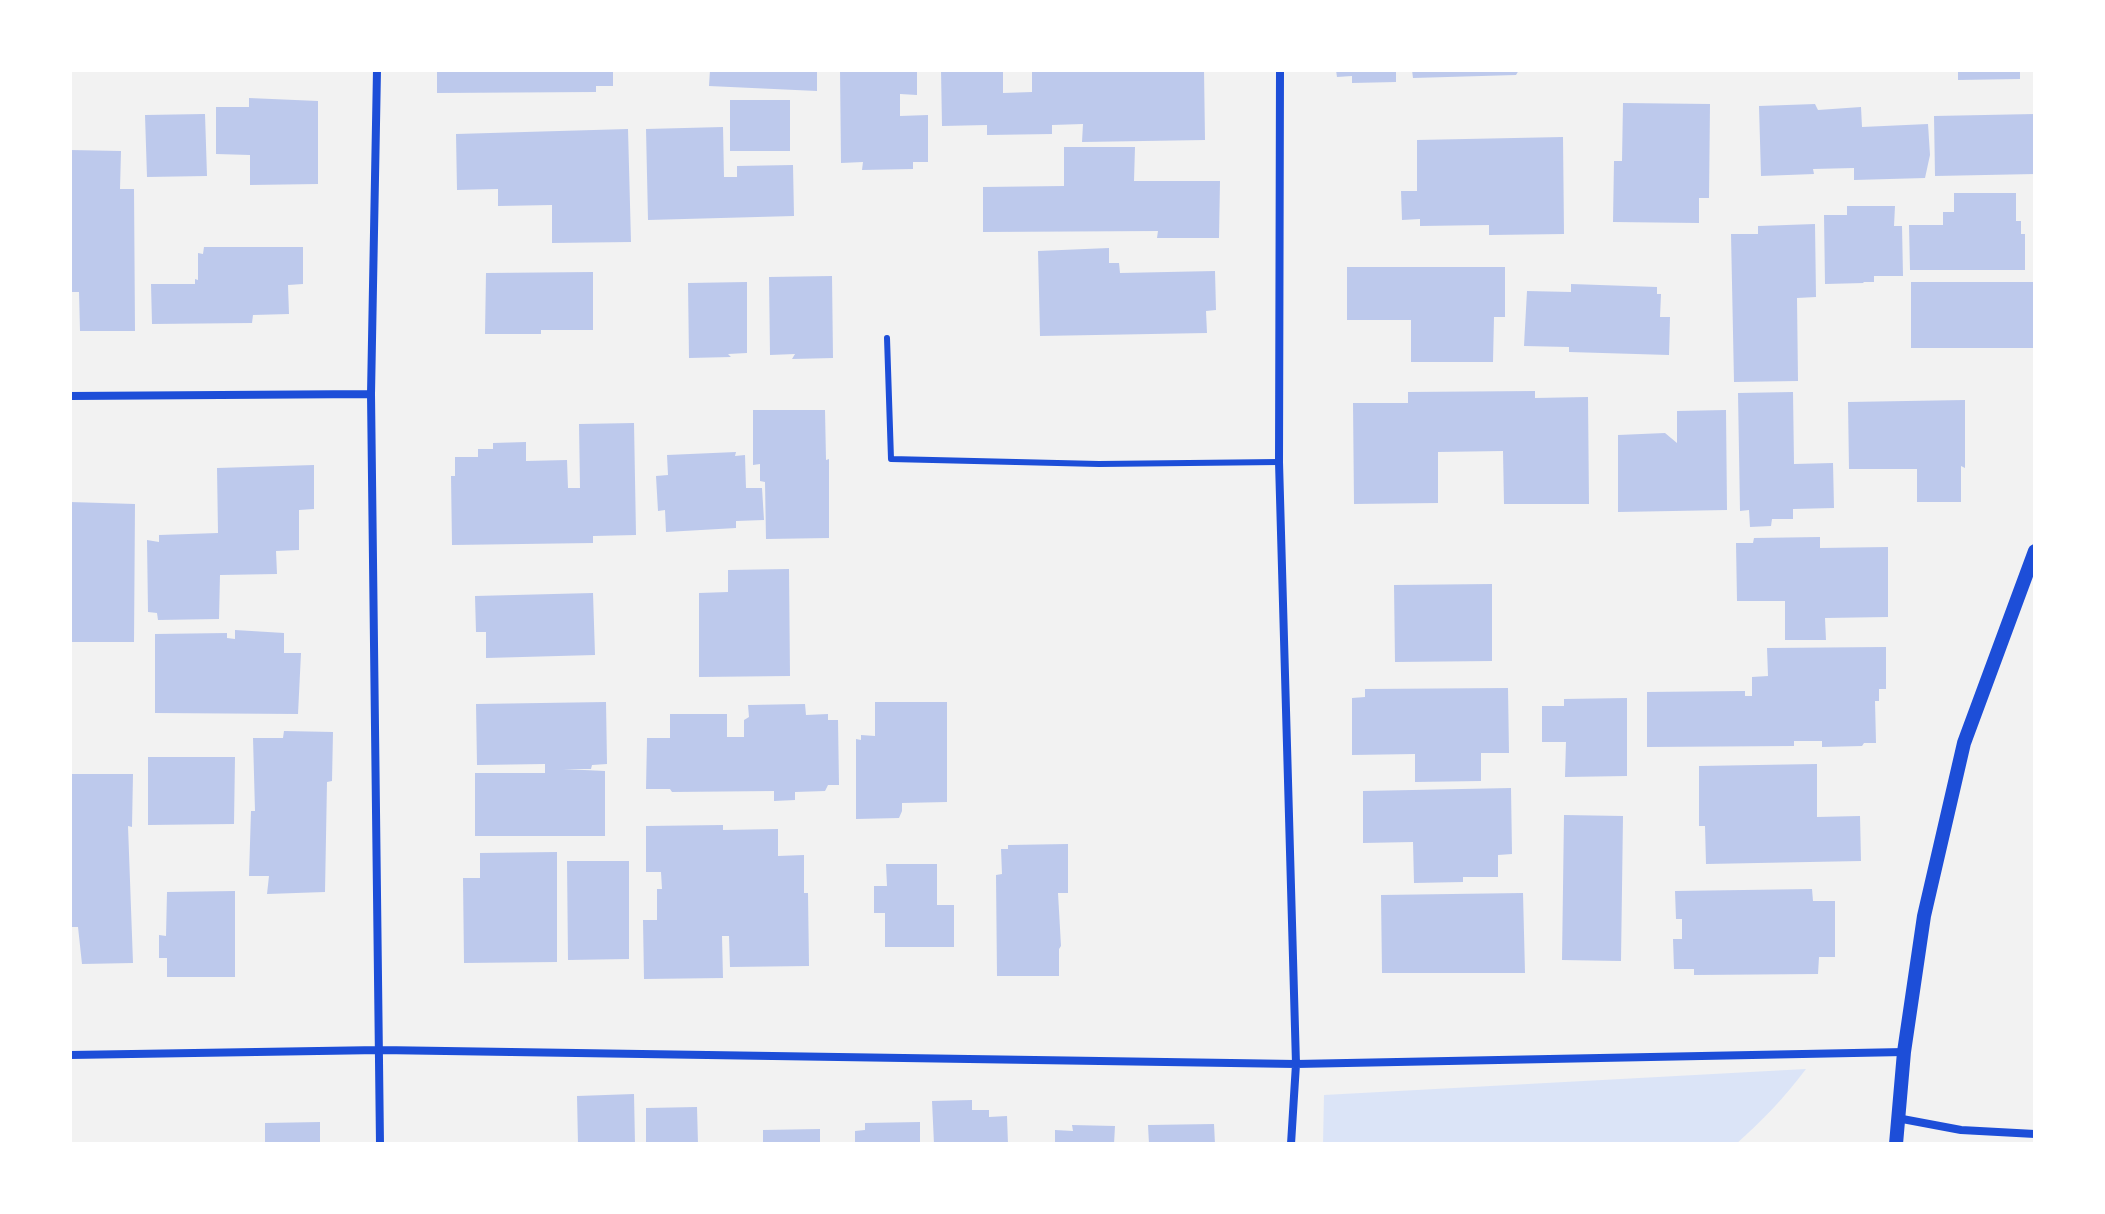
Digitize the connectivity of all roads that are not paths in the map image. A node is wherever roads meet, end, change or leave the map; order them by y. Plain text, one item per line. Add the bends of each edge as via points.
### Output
1 (377, 70) edge
2 (1280, 70) edge
3 (887, 338) dead end
4 (371, 394) junction
5 (70, 396) edge
6 (1279, 462) junction
7 (2035, 551) edge
8 (380, 1050) junction
9 (1904, 1052) junction
10 (70, 1055) edge
11 (1296, 1064) junction
12 (1897, 1118) junction
13 (2035, 1134) edge
14 (380, 1144) edge
15 (1291, 1144) edge
16 (1896, 1144) edge

1 - 4 street
2 - 6 street
3 - 6 lane via 891,459
4 - 5 street
4 - 8 street
6 - 11 street
7 - 9 street via 1964,743 1924,916
8 - 10 street
8 - 11 street
8 - 14 street
9 - 11 street
9 - 12 street
11 - 15 street
12 - 13 street via 1961,1130
12 - 16 street

